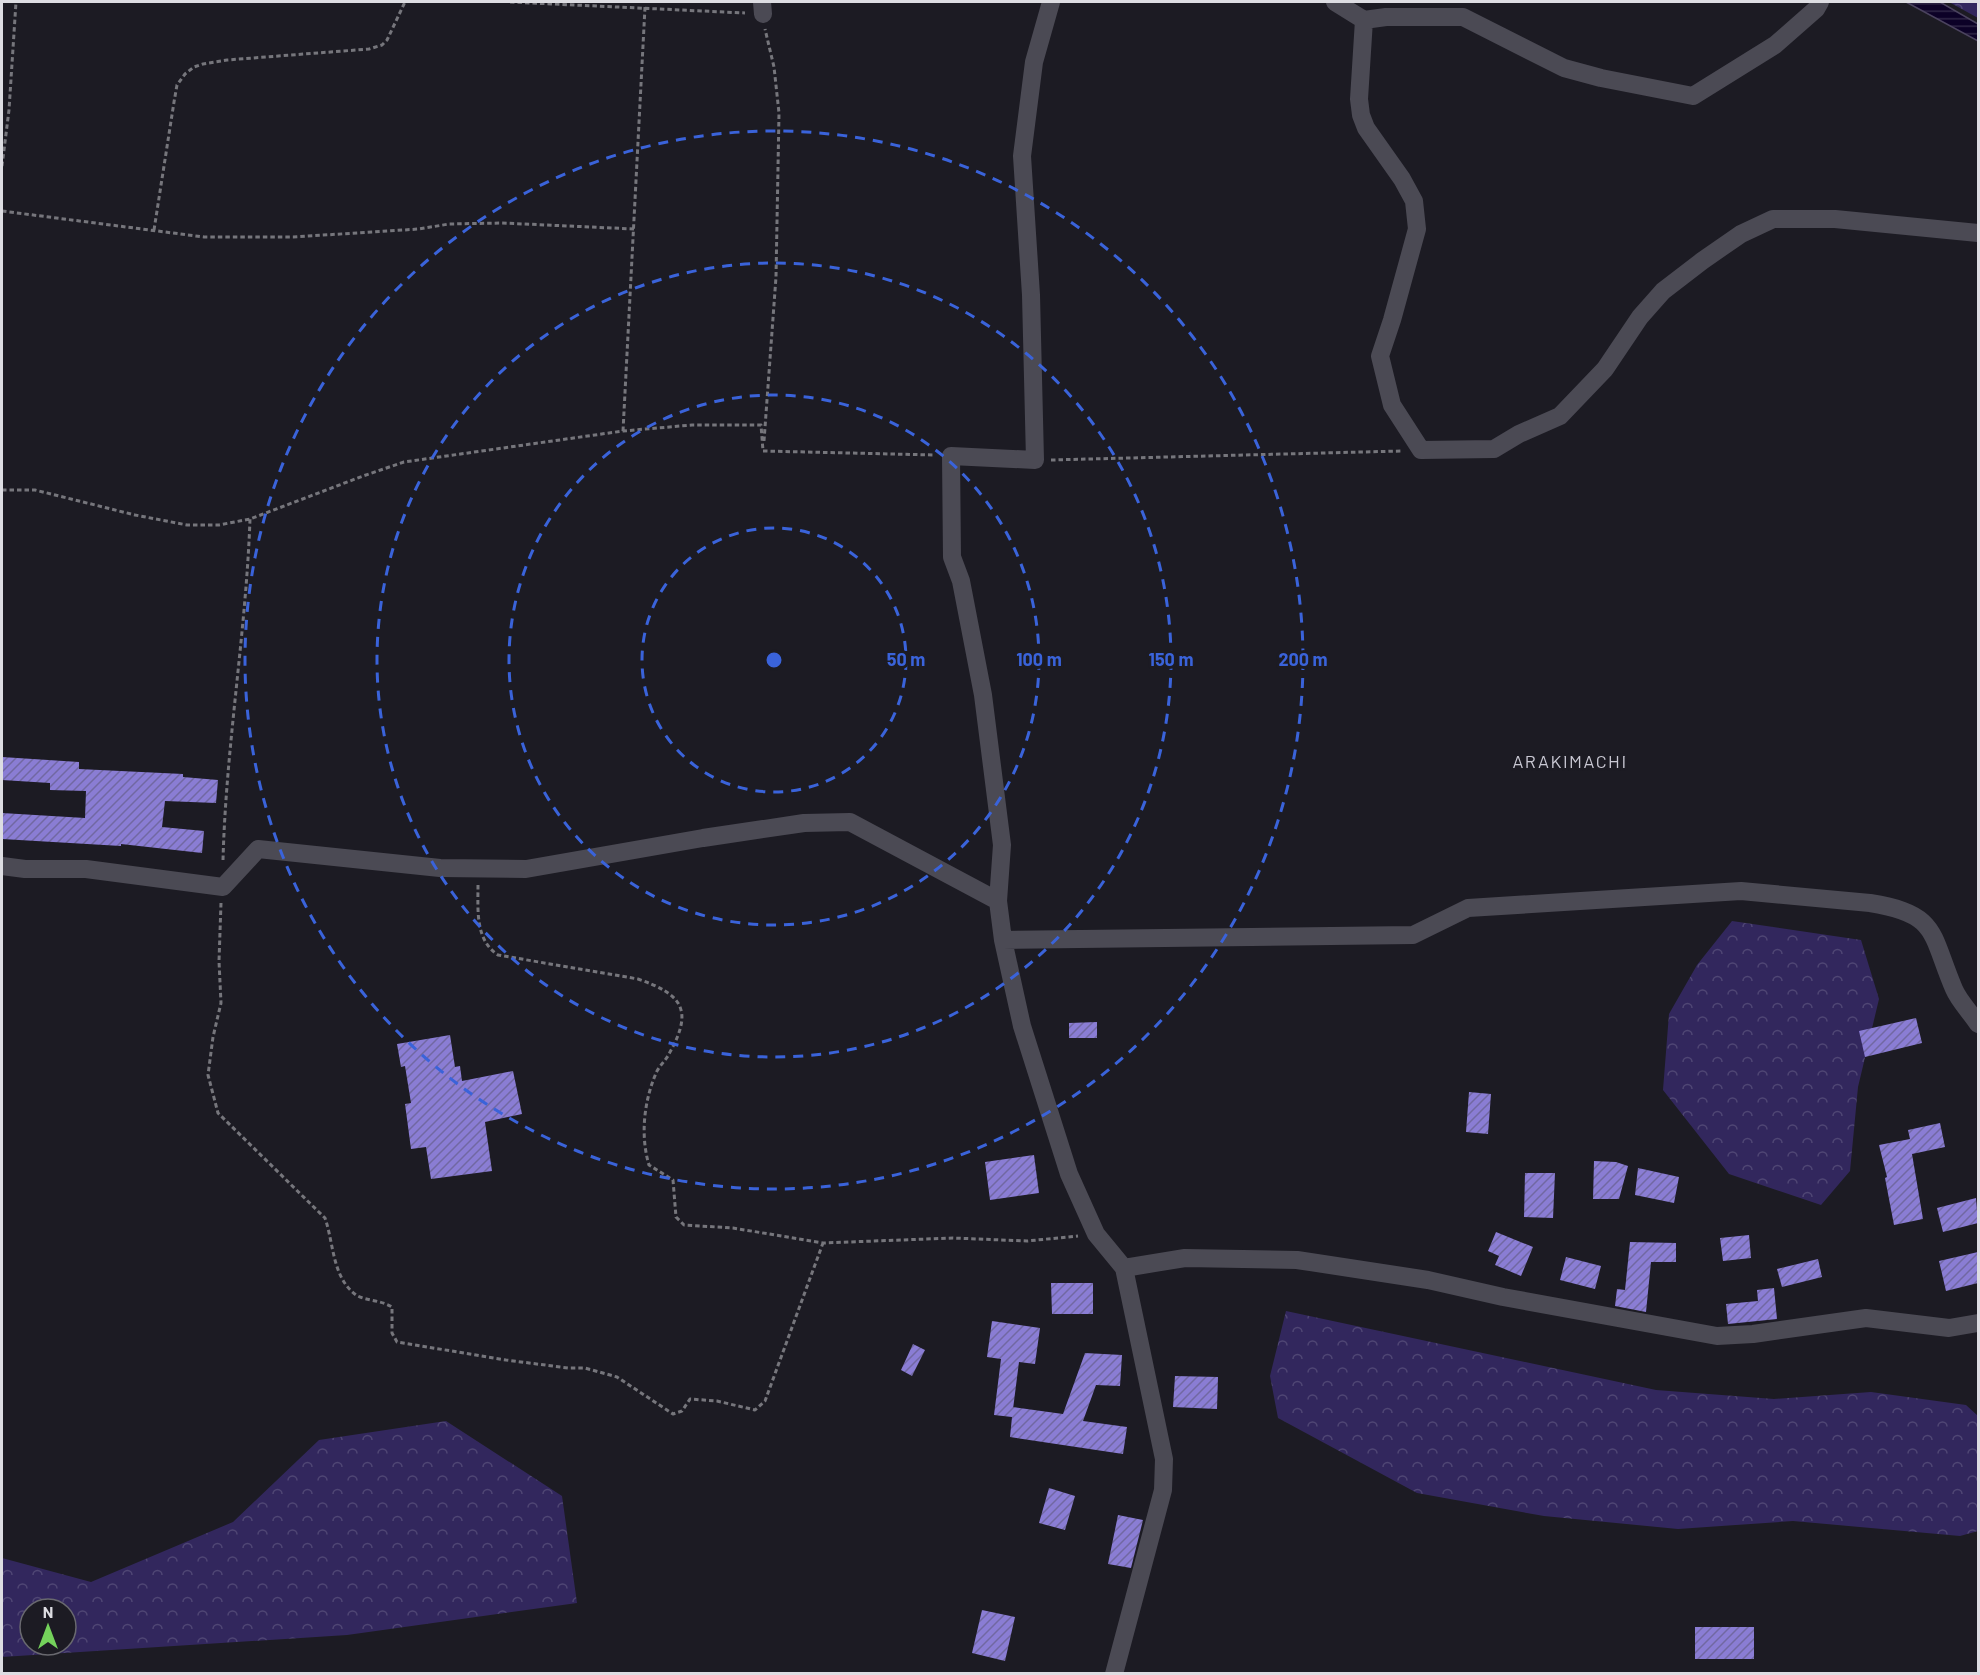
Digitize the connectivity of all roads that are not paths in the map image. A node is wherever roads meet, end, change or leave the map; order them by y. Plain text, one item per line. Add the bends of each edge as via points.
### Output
1 (1335, 2) edge
2 (1820, 2) edge
3 (1046, 4) edge
4 (1364, 20) junction
5 (1978, 233) edge
6 (2, 866) edge
7 (998, 900) junction
8 (1003, 940) junction
9 (1978, 1024) edge
10 (1124, 1268) junction
11 (1978, 1323) edge
12 (1114, 1674) edge

1 - 4 street
2 - 4 street via 1775,45 1693,96 1564,68 1463,17
3 - 7 street via 1022,156 1031,295 1035,460 951,456 952,557 961,582 983,695 1002,845
4 - 5 street via 1361,115 1414,201 1417,229 1380,356 1392,405 1421,450 1494,448 1560,416 1605,369 1663,291 1741,234 1773,219 1835,219
6 - 7 street via 86,868 223,887 258,849 440,868 526,869 804,823 850,822
7 - 8 street
8 - 9 street via 1413,935 1468,908 1741,891 1870,903 1913,914 1928,926 1955,992
8 - 10 street via 1022,1026 1069,1174 1096,1234
10 - 11 street via 1185,1258 1297,1260 1428,1280 1717,1336 1866,1318 1949,1328
10 - 12 street via 1164,1472 1163,1490

